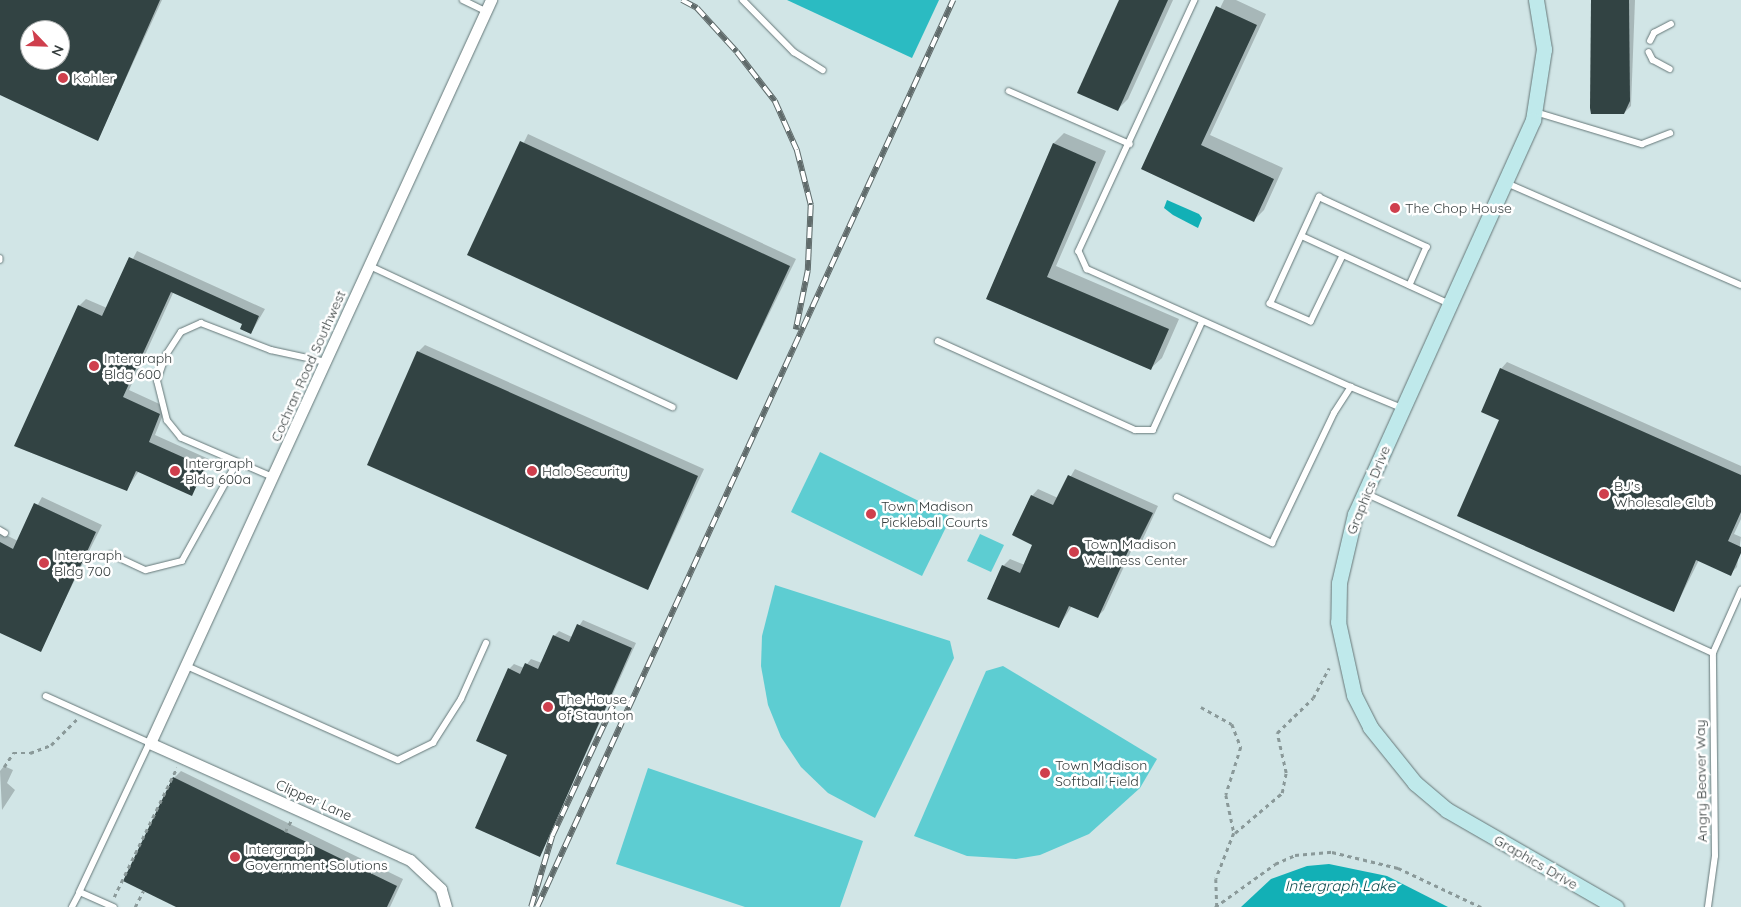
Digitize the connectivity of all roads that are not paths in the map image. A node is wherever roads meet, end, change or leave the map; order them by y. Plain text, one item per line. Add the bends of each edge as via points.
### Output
1 (462, 0) edge
2 (491, 0) edge
3 (743, 0) edge
4 (1196, 0) edge
5 (1536, 0) edge
6 (486, 11) junction
7 (1671, 24) dead end
8 (1650, 41) dead end
9 (1649, 52) dead end
10 (1670, 69) dead end
11 (823, 70) dead end
12 (1009, 91) dead end
13 (1535, 112) junction
14 (1670, 133) dead end
15 (1130, 144) junction
16 (1506, 183) junction
17 (1302, 236) junction
18 (1343, 256) junction
19 (370, 266) junction
20 (1410, 285) junction
21 (1741, 285) edge
22 (1450, 304) junction
23 (1202, 322) junction
24 (938, 341) dead end
25 (326, 362) junction
26 (1351, 387) junction
27 (673, 407) dead end
28 (1402, 408) junction
29 (237, 462) junction
30 (274, 478) junction
31 (1364, 493) junction
32 (1177, 497) dead end
33 (111, 554) dead end
34 (1741, 590) edge
35 (486, 643) dead end
36 (1713, 653) junction
37 (187, 666) junction
38 (46, 696) dead end
39 (150, 743) junction
40 (80, 892) junction
41 (112, 906) edge
42 (72, 907) edge
43 (446, 907) edge
44 (1616, 907) edge
45 (1708, 907) edge

1 - 6 lane
2 - 6 street, Cochran Road Southwest
3 - 11 lane via 794,52
4 - 15 lane
5 - 13 street, Graphics Drive via 1544,49
6 - 19 street, Cochran Road Southwest
7 - 8 lane via 1654,33
9 - 10 lane via 1653,60
12 - 15 lane
13 - 14 lane via 1642,144
13 - 16 street, Graphics Drive
15 - 23 lane via 1079,251 1087,269
16 - 21 lane
16 - 22 street, Graphics Drive
17 - 18 lane
17 - 18 lane via 1270,304 1311,322
17 - 20 lane via 1320,197 1427,247
18 - 20 lane
19 - 25 street, Cochran Road Southwest
19 - 27 lane
20 - 22 lane
22 - 28 street, Graphics Drive
23 - 24 lane via 1153,430 1135,430
23 - 26 lane
25 - 29 lane via 271,350 201,323 181,332 157,381 167,421 181,438
25 - 30 street, Cochran Road Southwest
26 - 28 lane
26 - 32 lane via 1334,413 1272,543
28 - 31 street, Graphics Drive
29 - 30 lane
29 - 33 lane via 182,561 146,570
30 - 37 street, Cochran Road Southwest
31 - 36 lane
31 - 44 street, Graphics Drive via 1345,549 1338,622 1354,695 1370,727 1414,783 1447,810
34 - 36 lane
35 - 37 lane via 462,699 434,743 398,760
36 - 45 lane, Angry Beaver Way via 1715,856
37 - 39 street, Cochran Road Southwest
38 - 39 lane
39 - 40 lane
39 - 43 street, Clipper Lane via 410,860 441,889
40 - 41 lane
40 - 42 lane

